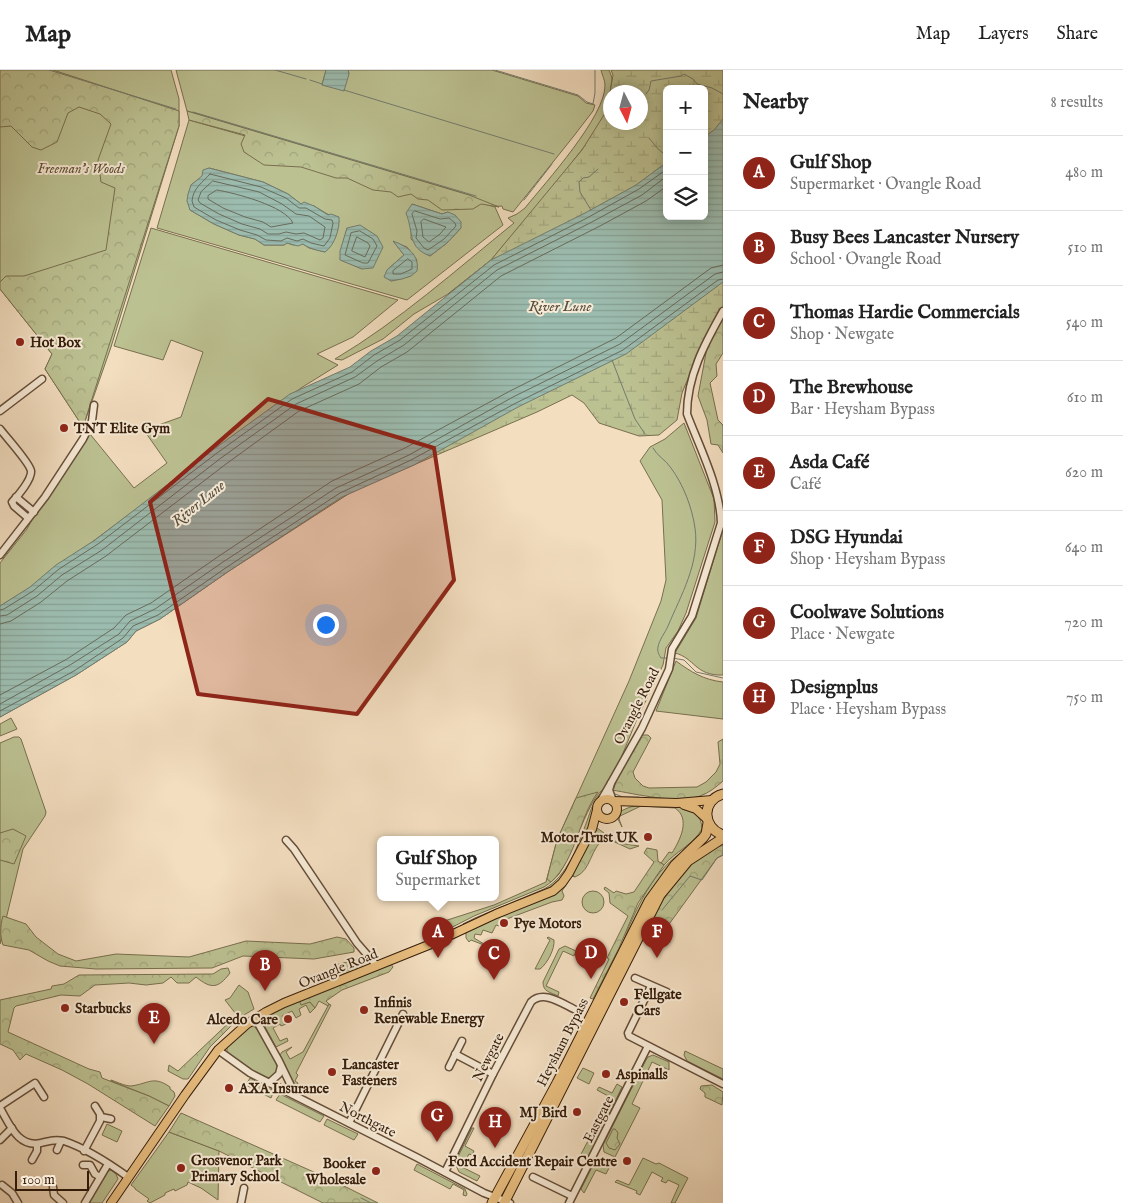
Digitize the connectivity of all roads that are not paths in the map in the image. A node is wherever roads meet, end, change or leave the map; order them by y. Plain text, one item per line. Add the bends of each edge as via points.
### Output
1 (723, 311) edge
2 (42, 379) dead end
3 (94, 404) dead end
4 (0, 411) edge
5 (0, 429) edge
6 (16, 498) junction
7 (34, 512) junction
8 (28, 518) junction
9 (0, 555) edge
10 (610, 783) junction
11 (719, 795) edge
12 (613, 801) junction
13 (600, 802) junction
14 (641, 803) junction
15 (678, 803) junction
16 (597, 810) junction
17 (616, 812) junction
18 (606, 819) junction
19 (707, 821) junction
20 (592, 829) junction
21 (723, 836) edge
22 (286, 840) dead end
23 (377, 966) junction
24 (635, 978) dead end
25 (651, 986) junction
26 (667, 992) dead end
27 (578, 1011) dead end
28 (403, 1014) dead end
29 (255, 1018) junction
30 (462, 1041) dead end
31 (648, 1046) junction
32 (218, 1050) junction
33 (455, 1054) junction
34 (281, 1066) junction
35 (449, 1067) dead end
36 (493, 1074) junction
37 (269, 1083) junction
38 (723, 1084) edge
39 (44, 1096) dead end
40 (296, 1096) junction
41 (95, 1106) dead end
42 (0, 1107) edge
43 (101, 1117) junction
44 (111, 1119) dead end
45 (349, 1123) junction
46 (12, 1128) junction
47 (0, 1140) edge
48 (61, 1141) junction
49 (37, 1144) junction
50 (57, 1150) dead end
51 (84, 1151) junction
52 (32, 1160) dead end
53 (108, 1164) junction
54 (84, 1165) dead end
55 (445, 1172) junction
56 (100, 1176) junction
57 (128, 1177) junction
58 (533, 1177) dead end
59 (2, 1185) dead end
60 (53, 1187) dead end
61 (244, 1188) dead end
62 (572, 1196) junction
63 (501, 1202) edge
64 (18, 1203) edge
65 (63, 1203) edge
66 (85, 1203) edge
67 (111, 1203) edge
68 (241, 1203) edge
69 (569, 1203) edge

1 - 10 street, Ovangle Road via 693,374 687,405 687,414 717,494 721,523 692,616 671,652 670,666 642,728
2 - 4 street
3 - 7 street via 92,421 83,439
5 - 6 street via 31,472
6 - 7 street
6 - 8 street via 12,502 14,506
7 - 8 street
8 - 9 street
10 - 12 street
10 - 13 street, Ovangle Road
11 - 15 main road
11 - 19 highway, Heysham Bypass via 707,809
12 - 13 main road
12 - 14 main road
12 - 17 main road
13 - 16 main road
14 - 15 main road
14 - 17 main road
15 - 19 main road via 696,809
16 - 18 main road
16 - 20 main road, Ovangle Road
17 - 18 main road
18 - 20 main road, Ovangle Road
19 - 21 highway
19 - 63 highway, Heysham Bypass via 706,834 674,865 649,901
20 - 23 main road, Ovangle Road via 569,873 553,891
21 - 63 highway, Heysham Bypass via 688,861 660,895 529,1152 499,1198
22 - 23 street via 357,943
23 - 29 main road, Ovangle Road
24 - 25 street
25 - 26 street
25 - 31 street via 628,1032 632,1038
27 - 36 street, Newgate via 546,996 535,998
28 - 45 street
29 - 32 main road, Ovangle Road
29 - 34 street
30 - 33 street
31 - 38 street
31 - 62 street, Eastgate
32 - 37 street, Northgate via 241,1068
32 - 57 main road, Ovangle Road
33 - 35 street
33 - 36 street
34 - 37 street via 279,1074
34 - 40 street
36 - 55 street, Newgate
37 - 40 street, Northgate
39 - 42 street via 35,1082
40 - 45 street, Northgate
41 - 43 street
42 - 46 street
43 - 44 street
43 - 51 street
45 - 55 street, Northgate
46 - 47 street
46 - 49 street via 21,1140
48 - 49 street
48 - 50 street
48 - 51 street
49 - 52 street
51 - 53 street
53 - 56 street
53 - 57 street
54 - 56 street via 90,1164 93,1172
55 - 63 street, Northgate
56 - 66 street
57 - 67 main road, Ovangle Road
58 - 62 street
59 - 64 street
60 - 65 street via 54,1195
61 - 68 street
62 - 69 street, Eastgate

